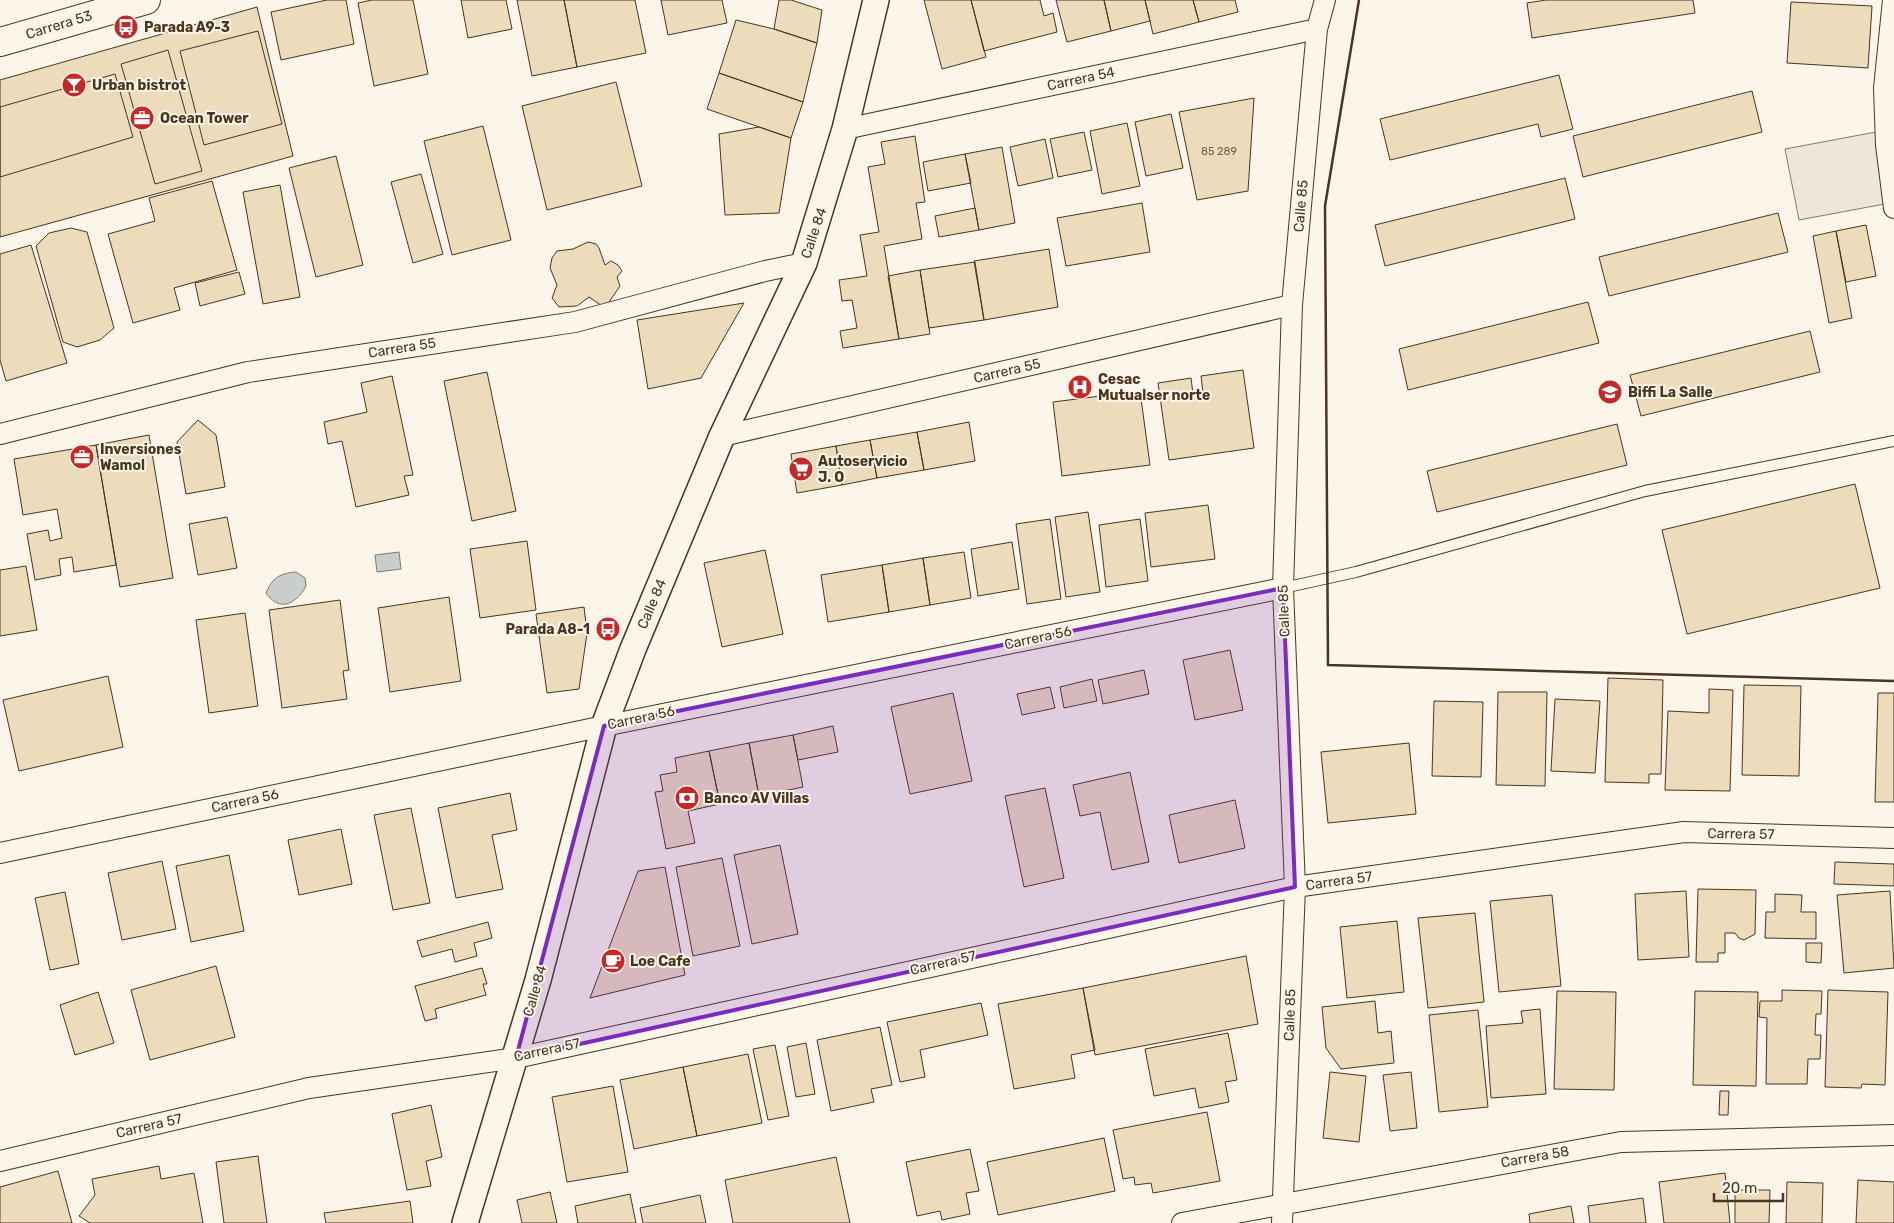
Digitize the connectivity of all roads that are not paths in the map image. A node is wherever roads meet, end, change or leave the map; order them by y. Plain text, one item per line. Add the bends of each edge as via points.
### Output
1 (146, 0) edge
2 (876, 0) edge
3 (1325, 0) edge
4 (1893, 0) edge
5 (97, 6) edge
6 (1317, 29) junction
7 (0, 42) edge
8 (845, 129) junction
9 (1894, 208) edge
10 (804, 263) junction
11 (1292, 305) junction
12 (0, 434) edge
13 (722, 436) junction
14 (1894, 441) edge
15 (1283, 588) junction
16 (604, 726) junction
17 (1894, 838) edge
18 (0, 853) edge
19 (1295, 887) junction
20 (516, 1058) junction
21 (1894, 1136) edge
22 (0, 1161) edge
23 (1283, 1203) junction
24 (465, 1223) edge
25 (1182, 1223) edge
26 (1282, 1223) edge

1 - 5 main road, Carrera 53
2 - 8 street, Calle 84
3 - 6 street, Calle 85
4 - 9 street via 1884,88 1886,145
5 - 7 main road, Carrera 53
6 - 8 street, Carrera 54
6 - 11 street, Calle 85
8 - 10 street, Calle 84
10 - 12 street, Carrera 55 via 575,322 248,372
10 - 13 street, Calle 84
11 - 13 street, Carrera 55
11 - 15 street, Calle 85
13 - 16 street, Calle 84
14 - 15 lane via 1645,491 1356,572
15 - 16 street, Carrera 56
15 - 19 street, Calle 85
16 - 18 street, Carrera 56
16 - 20 street, Calle 84
17 - 19 street, Carrera 57 via 1684,832
19 - 20 street, Carrera 57
19 - 23 street, Calle 85
20 - 22 street, Carrera 57 via 309,1088
20 - 24 street, Calle 84
21 - 23 street, Carrera 58 via 1622,1142
23 - 25 street, Carrera 58
23 - 26 street, Calle 85

